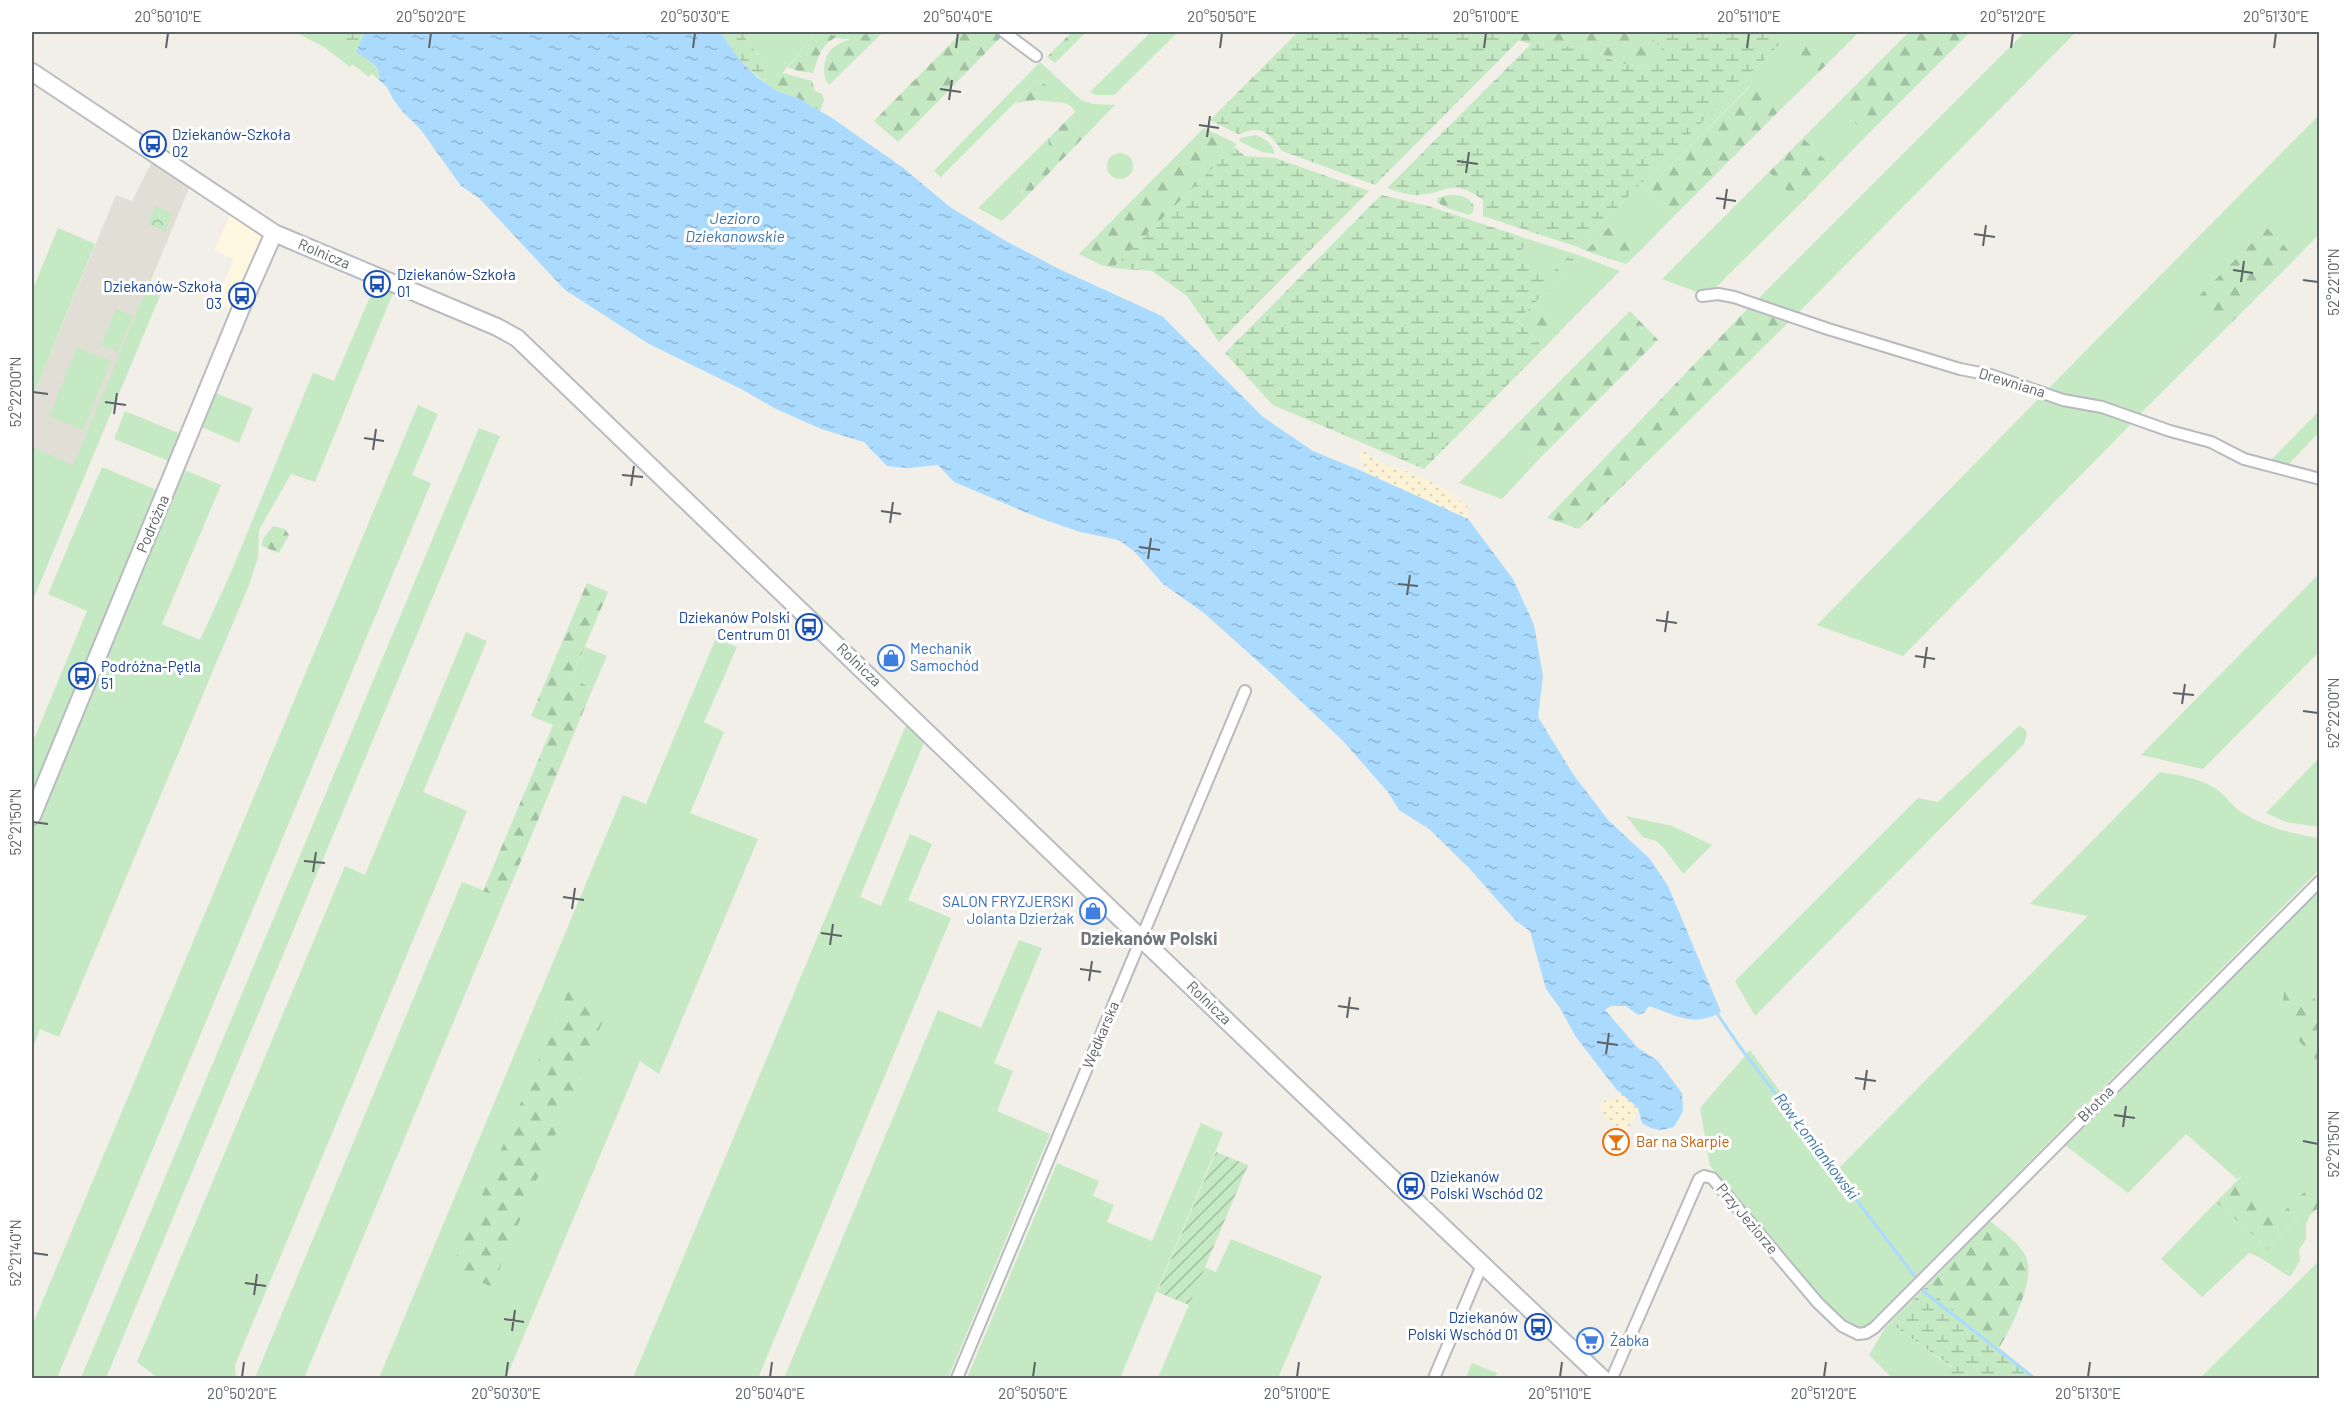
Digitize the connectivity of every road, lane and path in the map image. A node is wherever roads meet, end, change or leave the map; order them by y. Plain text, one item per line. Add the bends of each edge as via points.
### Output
1 (1004, 32) edge
2 (1036, 56) dead end
3 (32, 72) edge
4 (274, 233) junction
5 (1702, 296) dead end
6 (2319, 479) edge
7 (1245, 691) dead end
8 (32, 816) edge
9 (2319, 881) edge
10 (1141, 937) junction
11 (1482, 1265) junction
12 (1874, 1328) joint
13 (957, 1378) edge
14 (1434, 1378) edge
15 (1602, 1378) edge
16 (1612, 1378) edge

1 - 2 street
3 - 4 street, Rolnicza
4 - 8 street, Podróżna
4 - 10 street, Rolnicza via 517,338
5 - 6 street, Drewniana via 1734,297 2063,400 2102,407 2211,442 2244,459
7 - 10 street, Wędkarska
9 - 12 street, Błotna
10 - 11 street, Rolnicza
10 - 13 street, Wędkarska
11 - 14 street
11 - 15 street, Rolnicza
12 - 16 street, Przy Jeziorze via 1858,1334 1842,1326 1712,1178 1704,1176 1699,1179

